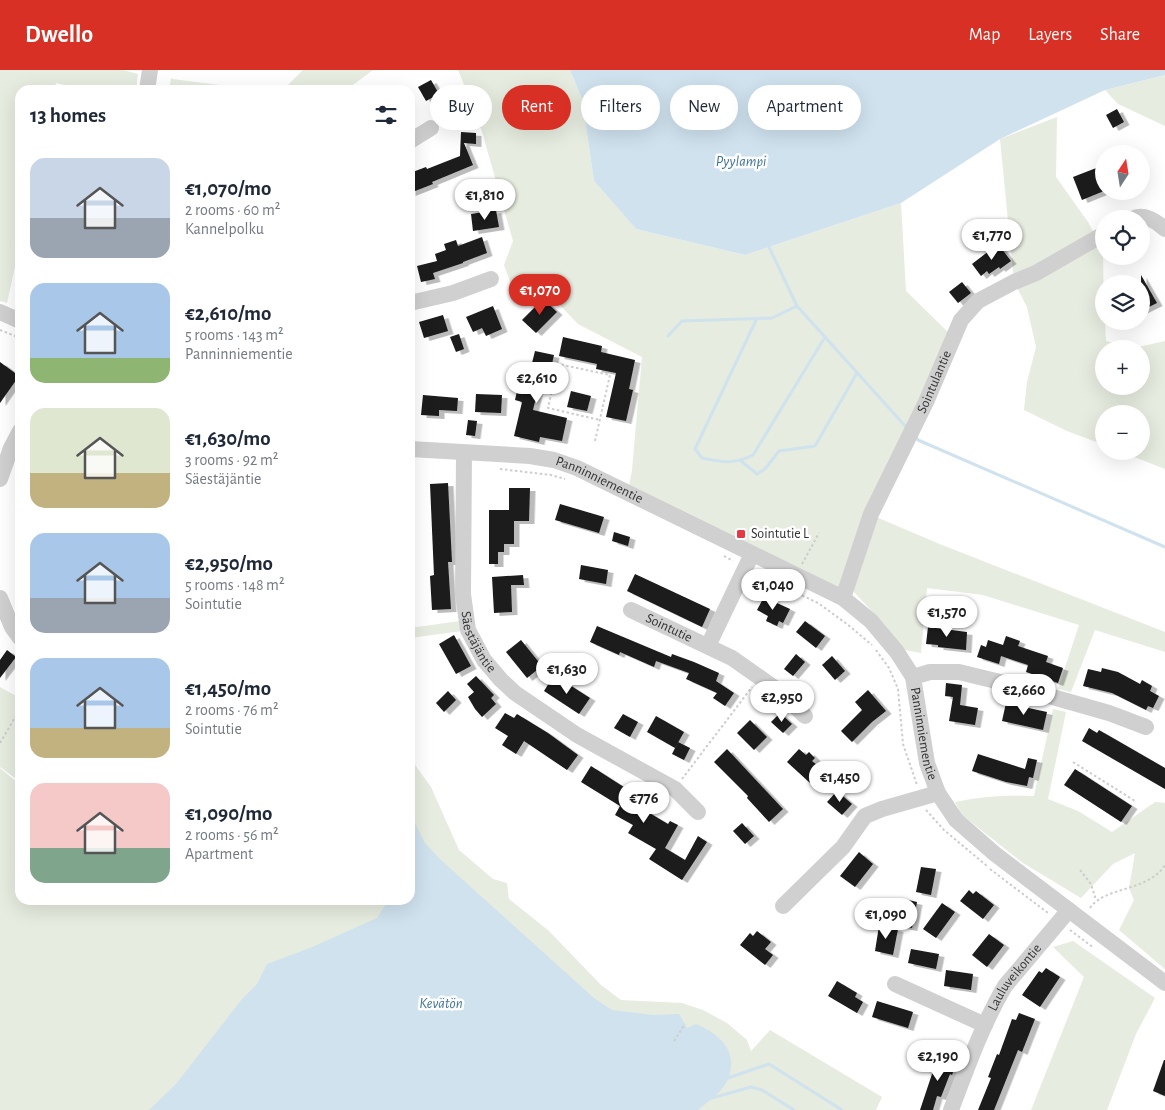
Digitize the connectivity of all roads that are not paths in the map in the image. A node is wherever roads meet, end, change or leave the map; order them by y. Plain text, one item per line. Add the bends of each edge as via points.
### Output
1 (150, 70) edge
2 (148, 85) edge
3 (430, 129) edge
4 (415, 138) edge
5 (1150, 219) edge
6 (1165, 229) edge
7 (1095, 239) edge
8 (491, 280) dead end
9 (415, 303) edge
10 (0, 312) edge
11 (15, 319) edge
12 (15, 440) edge
13 (415, 449) edge
14 (464, 453) junction
15 (0, 479) edge
16 (749, 561) junction
17 (0, 598) edge
18 (843, 598) junction
19 (632, 610) dead end
20 (15, 631) edge
21 (708, 646) junction
22 (912, 676) junction
23 (805, 716) dead end
24 (1146, 727) dead end
25 (938, 792) junction
26 (698, 812) dead end
27 (783, 906) dead end
28 (1064, 916) junction
29 (1165, 983) edge
30 (895, 984) dead end
31 (985, 1025) junction
32 (952, 1110) edge

1 - 2 street
3 - 4 street
5 - 6 street
7 - 18 street, Sointulantie via 978,302 961,320 926,402 871,514
8 - 9 street
10 - 11 street
12 - 15 street
13 - 14 street, Panninniementie
14 - 16 street, Panninniementie via 530,456 562,463 588,473
14 - 26 street, Säestäjäntie via 463,594 468,630 484,660 515,693 571,730 675,789
16 - 18 street, Panninniementie via 797,576
16 - 21 street, Sointutie
17 - 20 street
18 - 22 street, Panninniementie via 871,621
19 - 21 street, Sointutie
21 - 23 street, Sointutie via 760,677
22 - 24 street via 959,672 996,680
22 - 25 street, Panninniementie via 927,763
25 - 27 street via 864,816 843,847
25 - 28 street, Panninniementie via 956,820
28 - 29 street, Panninniementie via 1082,920
28 - 31 street, Lauluveikontie via 1005,986
30 - 31 street
31 - 32 street, Lauluveikontie

